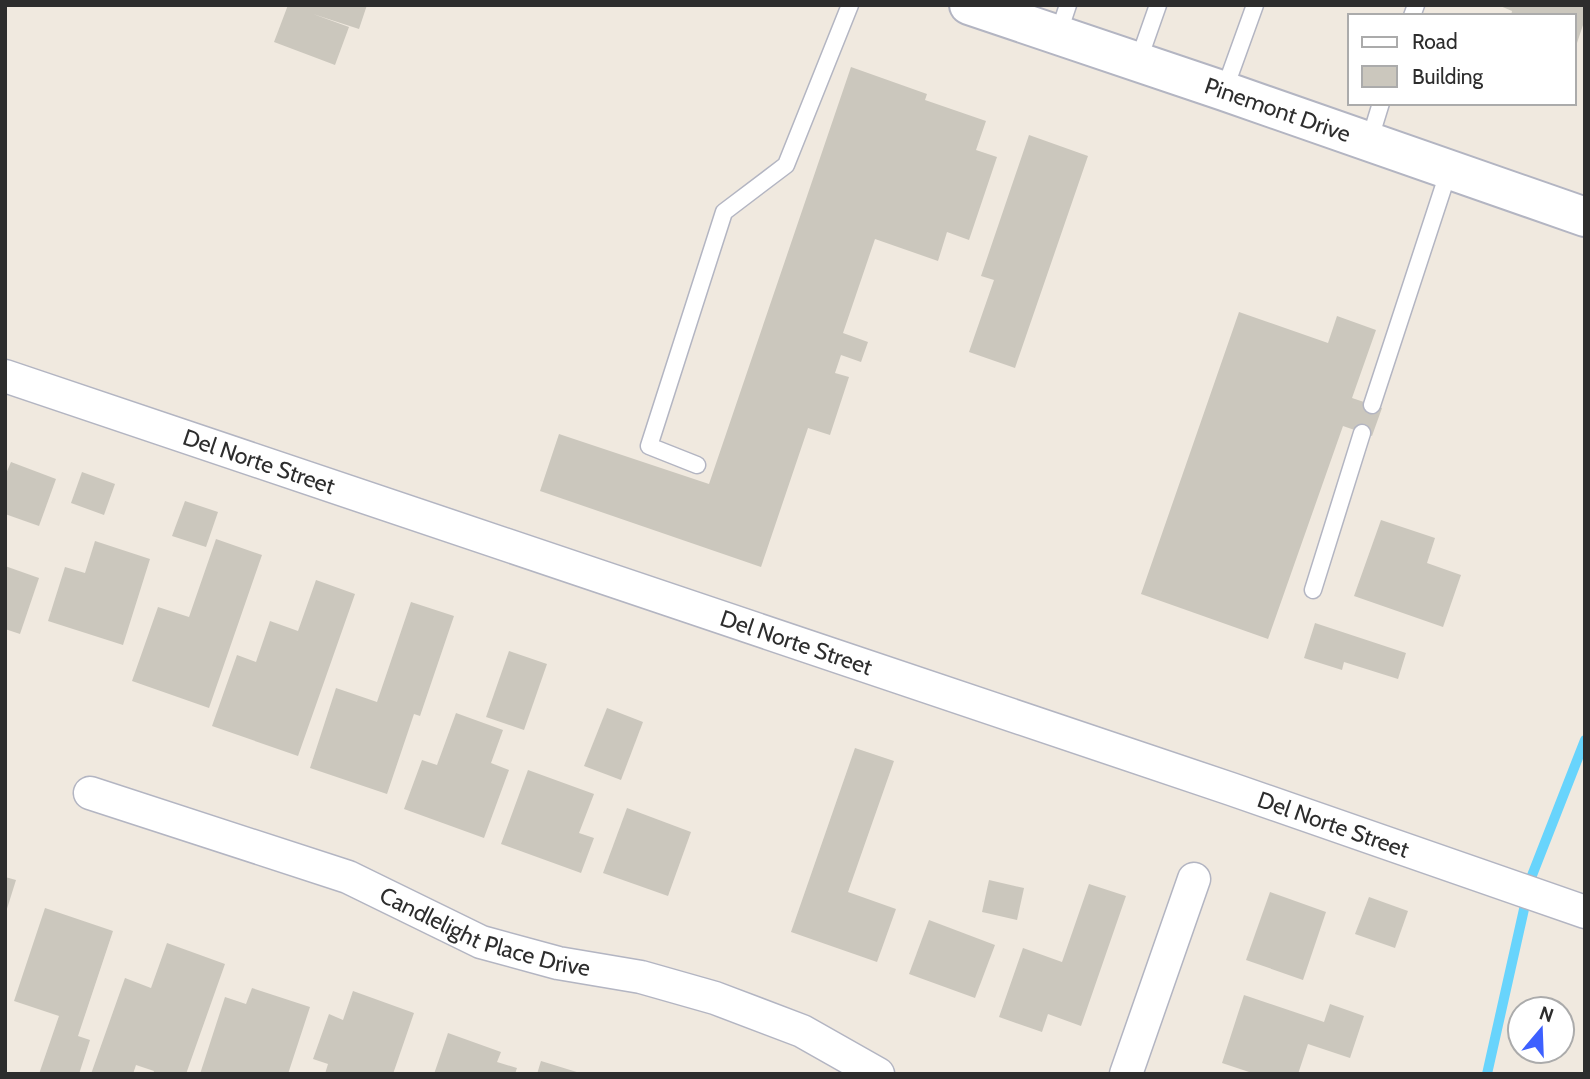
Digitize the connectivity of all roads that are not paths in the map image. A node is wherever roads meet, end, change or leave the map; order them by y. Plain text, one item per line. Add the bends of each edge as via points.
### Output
1 (850, 5) edge
2 (969, 5) edge
3 (1158, 5) edge
4 (1255, 5) edge
5 (1063, 20) edge
6 (1138, 62) junction
7 (1224, 91) junction
8 (1380, 105) edge
9 (1369, 142) junction
10 (1449, 170) junction
11 (1585, 217) edge
12 (5, 376) edge
13 (1372, 405) dead end
14 (1362, 433) dead end
15 (697, 465) dead end
16 (1313, 590) dead end
17 (90, 793) dead end
18 (1194, 879) dead end
19 (1580, 910) edge
20 (878, 1074) edge
21 (1126, 1074) edge

1 - 15 lane via 786,165 724,212 649,446
2 - 5 main road, Pinemont Drive
3 - 6 lane
4 - 7 lane
5 - 6 main road, Pinemont Drive
6 - 7 main road, Pinemont Drive
7 - 9 main road, Pinemont Drive
8 - 9 lane
9 - 10 main road, Pinemont Drive
10 - 11 main road, Pinemont Drive
10 - 13 lane
12 - 19 street, Del Norte Street
14 - 16 lane
17 - 20 street, Candlelight Place Drive via 348,877 481,942 715,998 802,1031
18 - 21 street

